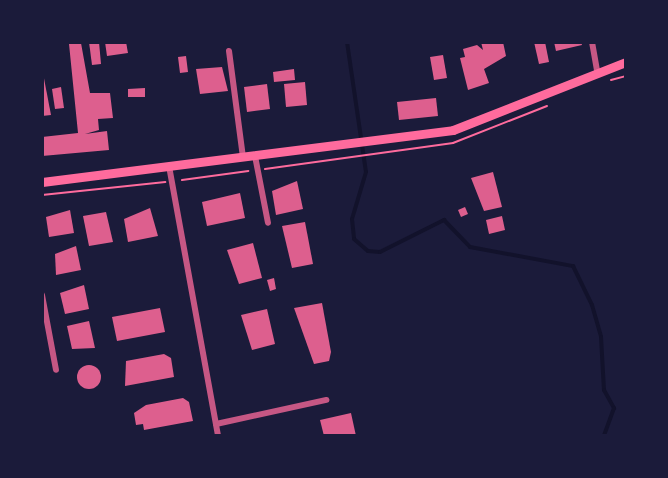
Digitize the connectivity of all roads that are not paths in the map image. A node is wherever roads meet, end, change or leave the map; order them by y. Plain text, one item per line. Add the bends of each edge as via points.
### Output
1 (592, 42) edge
2 (229, 51) dead end
3 (626, 62) edge
4 (597, 71) junction
5 (255, 156) junction
6 (243, 158) junction
7 (170, 166) junction
8 (42, 182) edge
9 (268, 223) dead end
10 (42, 295) edge
11 (56, 370) dead end
12 (326, 400) dead end
13 (216, 424) junction
14 (218, 436) edge

1 - 4 street
2 - 6 street
3 - 4 main road
4 - 5 main road via 453,130
5 - 6 main road
5 - 9 street
6 - 7 main road
7 - 8 main road
7 - 13 street
10 - 11 street
12 - 13 street
13 - 14 street

